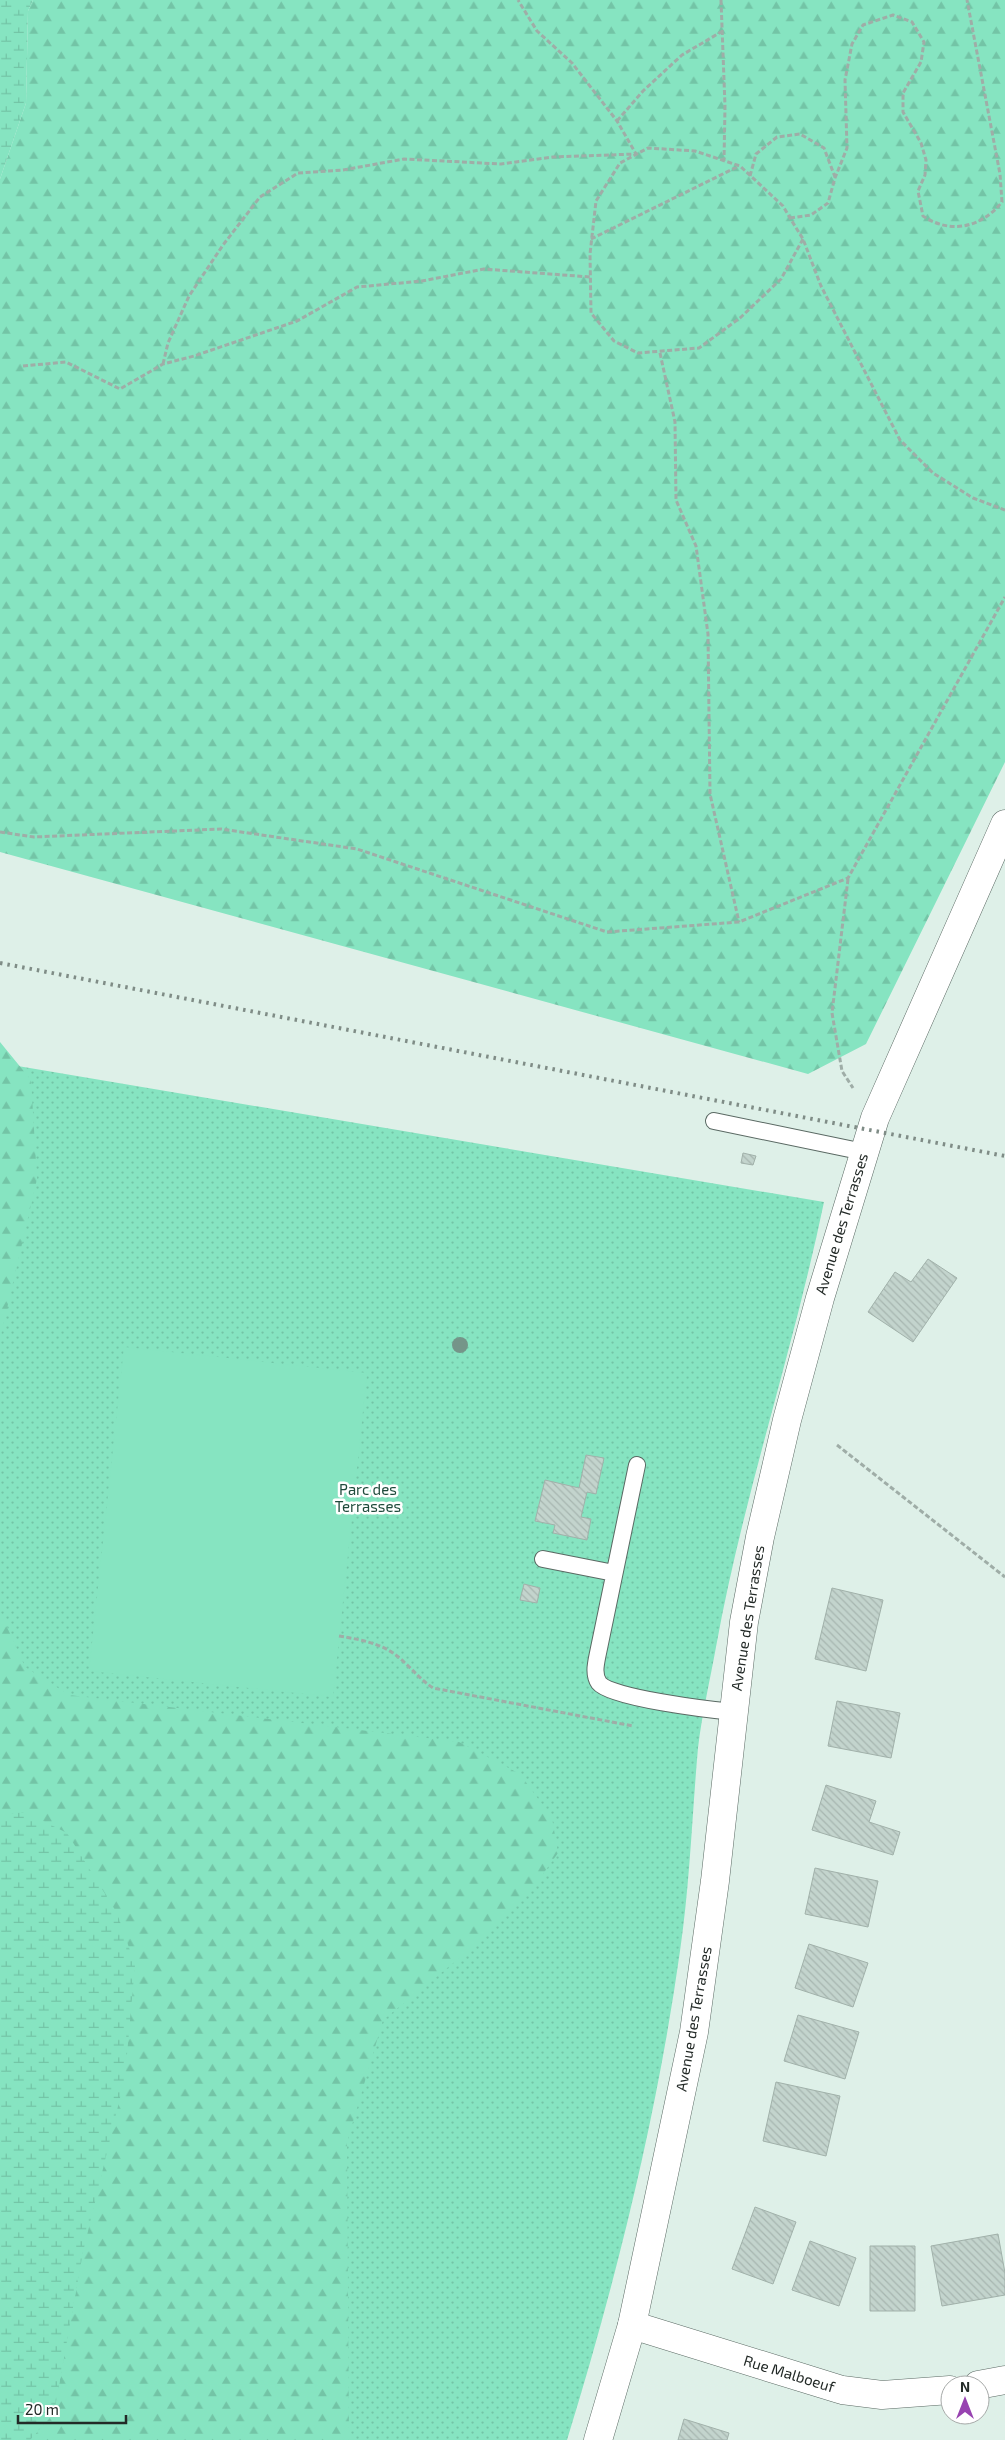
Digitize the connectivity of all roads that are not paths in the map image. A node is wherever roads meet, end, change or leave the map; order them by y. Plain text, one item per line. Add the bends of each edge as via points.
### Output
1 (1005, 824) edge
2 (714, 1121) dead end
3 (864, 1152) junction
4 (637, 1465) dead end
5 (543, 1559) dead end
6 (614, 1573) junction
7 (734, 1712) junction
8 (632, 2324) junction
9 (1005, 2380) edge
10 (990, 2383) edge
11 (940, 2391) edge
12 (598, 2440) edge

1 - 3 street, Avenue des Terrasses
2 - 3 lane
3 - 7 street, Avenue des Terrasses via 820,1298 768,1500 744,1622
4 - 6 lane
5 - 6 lane
6 - 7 lane via 595,1667 600,1684 606,1689 684,1706
7 - 8 street, Avenue des Terrasses via 694,2032
8 - 11 street, Rue Malboeuf via 842,2390 882,2395
8 - 12 street, Avenue des Terrasses
9 - 10 street

